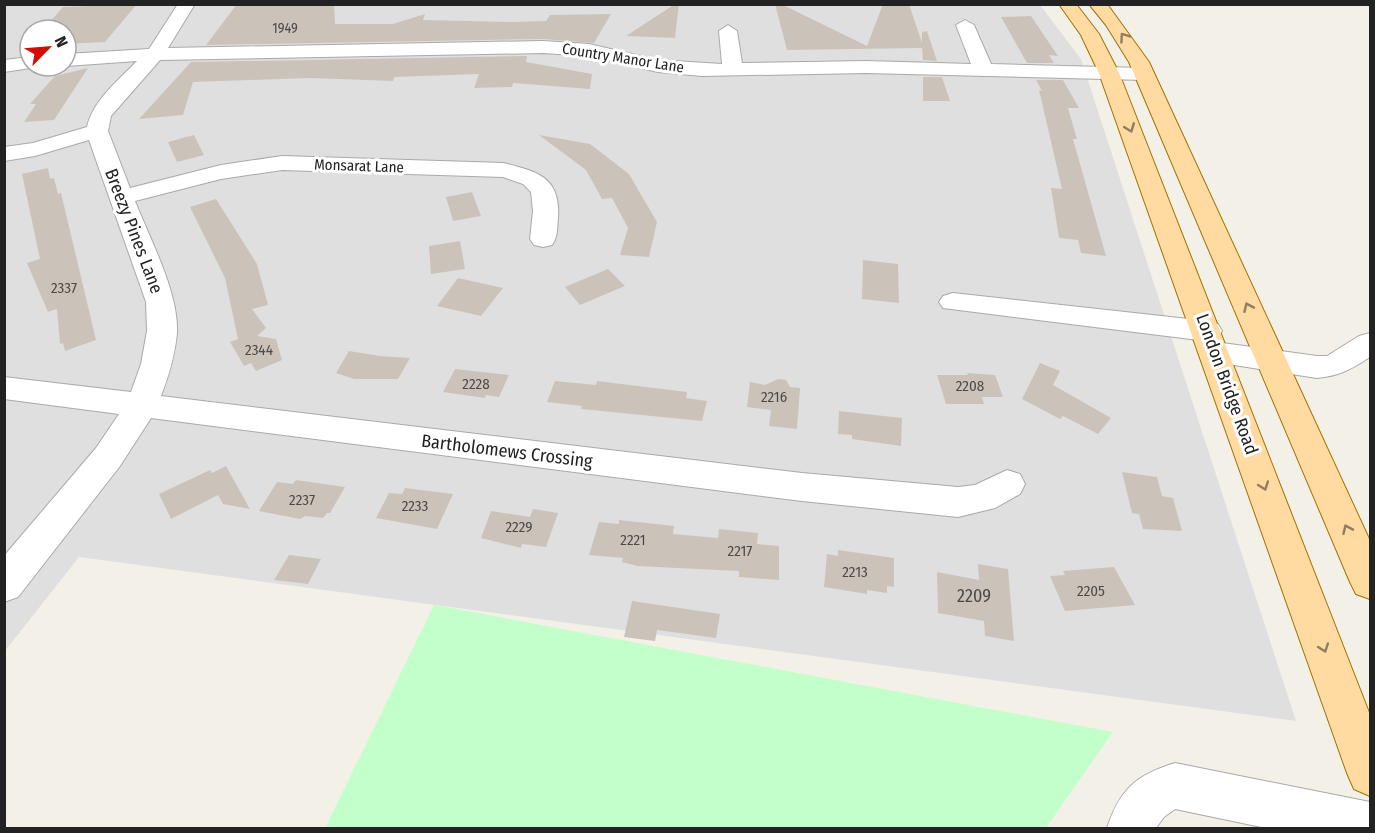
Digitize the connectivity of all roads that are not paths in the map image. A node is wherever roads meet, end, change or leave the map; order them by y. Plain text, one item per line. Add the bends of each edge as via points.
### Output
1 (187, 4) edge
2 (1067, 4) edge
3 (1097, 4) edge
4 (965, 25) dead end
5 (728, 31) dead end
6 (155, 54) junction
7 (78, 59) edge
8 (733, 70) junction
9 (983, 70) junction
10 (1109, 73) junction
11 (1144, 74) junction
12 (97, 131) junction
13 (4, 154) edge
14 (120, 198) junction
15 (543, 239) dead end
16 (953, 302) dead end
17 (1211, 342) junction
18 (1371, 343) edge
19 (1272, 360) junction
20 (4, 388) edge
21 (141, 407) junction
22 (1007, 484) dead end
23 (1371, 582) edge
24 (4, 585) edge
25 (1371, 773) edge
26 (1371, 826) edge
27 (1131, 828) edge

1 - 6 street
2 - 10 main road, London Bridge Road via 1090,33
11 -> 3 main road via 1130,45
4 - 9 street
5 - 8 street
6 - 7 street, Country Manor Lane
6 - 8 street, Country Manor Lane via 543,46 589,50 666,67
6 - 12 street via 105,106
8 - 9 street, Country Manor Lane
9 - 10 street, Country Manor Lane
10 - 11 street, Country Manor Lane
10 -> 17 main road, London Bridge Road
19 -> 11 main road
12 - 13 street
12 - 14 street, Breezy Pines Lane
14 - 15 street, Monsarat Lane via 231,169 282,163 503,170 531,178 546,191
14 - 21 street, Breezy Pines Lane via 160,302 162,331 157,364
16 - 17 street
17 - 19 street
17 -> 25 main road, London Bridge Road
18 - 19 street via 1334,366
23 -> 19 main road
20 - 21 street, Bartholomews Crossing
21 - 22 street, Bartholomews Crossing via 802,487 958,502 982,498
21 - 24 street, Breezy Pines Lane via 108,457
26 - 27 street via 1175,786 1155,791

